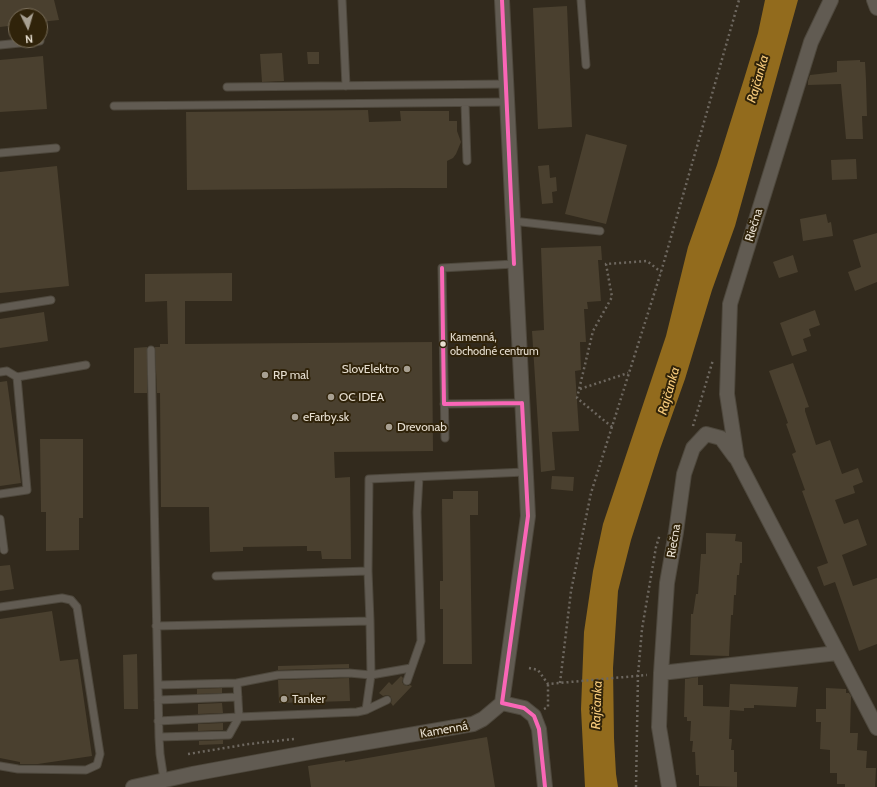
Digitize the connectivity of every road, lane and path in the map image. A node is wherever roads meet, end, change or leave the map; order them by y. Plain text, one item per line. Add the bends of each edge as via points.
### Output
1 (342, 0) edge
2 (502, 0) edge
3 (581, 0) edge
4 (739, 0) edge
5 (831, 0) edge
6 (874, 0) edge
7 (877, 8) edge
8 (586, 65) dead end
9 (507, 84) junction
10 (346, 86) junction
11 (227, 88) dead end
12 (508, 102) junction
13 (465, 103) junction
14 (114, 106) dead end
15 (56, 148) dead end
16 (0, 153) edge
17 (467, 161) dead end
18 (512, 221) junction
19 (600, 230) dead end
20 (514, 264) junction
21 (661, 272) junction
22 (51, 300) dead end
23 (0, 308) edge
24 (150, 350) dead end
25 (86, 365) dead end
26 (0, 372) edge
27 (629, 373) junction
28 (18, 377) junction
29 (579, 389) junction
30 (522, 403) junction
31 (444, 404) junction
32 (612, 427) junction
33 (445, 438) dead end
34 (737, 459) junction
35 (525, 472) junction
36 (419, 477) junction
37 (0, 494) edge
38 (0, 519) edge
39 (4, 550) dead end
40 (368, 571) junction
41 (216, 576) dead end
42 (0, 607) edge
43 (370, 621) junction
44 (156, 626) junction
45 (837, 653) junction
46 (412, 668) junction
47 (529, 668) dead end
48 (661, 673) junction
49 (371, 675) junction
50 (407, 681) dead end
51 (560, 682) junction
52 (237, 683) junction
53 (548, 684) junction
54 (158, 685) junction
55 (238, 697) junction
56 (158, 700) junction
57 (387, 700) dead end
58 (502, 703) junction
59 (548, 707) dead end
60 (366, 710) junction
61 (240, 717) junction
62 (158, 721) junction
63 (877, 728) edge
64 (159, 738) junction
65 (295, 739) dead end
66 (188, 754) dead end
67 (0, 766) edge
68 (164, 780) junction
69 (133, 787) edge
70 (545, 787) edge
71 (636, 787) edge
72 (669, 787) edge

1 - 10 lane
2 - 9 street
3 - 8 lane
4 - 21 path
5 - 34 street, Riečna via 811,42 730,304 728,394
6 - 7 street
9 - 10 lane
9 - 12 street
10 - 11 lane
12 - 13 lane
12 - 18 street
13 - 14 lane
13 - 17 lane
15 - 16 lane
18 - 19 lane
18 - 20 street
20 - 30 street
20 - 31 lane via 442,268
21 - 27 path
21 - 29 path via 646,261 606,264 612,297 593,331
22 - 23 lane
24 - 44 lane
25 - 28 lane
26 - 28 lane via 7,371
27 - 29 path
27 - 32 path
28 - 37 lane via 27,490
29 - 32 path via 577,398
30 - 31 lane
30 - 35 street
31 - 33 lane
32 - 51 path via 591,493 572,583
34 - 45 street, Riečna
34 - 48 street, Riečna via 721,438 706,434 693,448 684,474 667,584
35 - 36 lane
35 - 58 street via 528,516
36 - 40 lane via 369,479
36 - 46 lane via 421,641
38 - 39 lane
40 - 41 lane
40 - 43 lane
42 - 67 lane via 62,598 71,600 77,607 100,754 97,765 86,770 18,769
43 - 44 lane
43 - 49 lane
44 - 54 lane
45 - 48 street
45 - 63 street, Riečna
46 - 49 lane
46 - 50 lane
47 - 53 path via 538,670
48 - 72 street, Riečna via 659,727
49 - 52 lane via 278,675
49 - 60 lane
51 - 53 path
51 - 71 path via 638,675
52 - 54 lane
52 - 55 lane
53 - 59 path
54 - 56 lane
55 - 56 lane
55 - 61 lane
56 - 62 lane
57 - 60 lane
58 - 68 street, Kamenná via 483,720 473,724
58 - 70 street via 524,708 534,716 539,728
60 - 61 lane
61 - 62 lane
61 - 64 lane via 229,735
62 - 64 lane
64 - 68 lane
65 - 66 path
68 - 69 street, Kamenná

